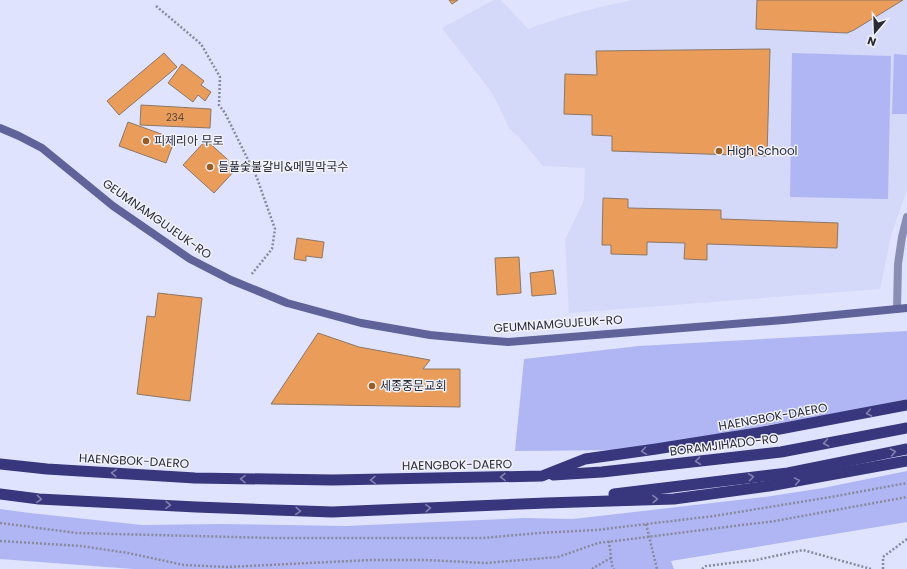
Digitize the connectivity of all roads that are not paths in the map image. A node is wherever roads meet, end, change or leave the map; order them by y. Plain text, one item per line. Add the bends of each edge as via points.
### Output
1 (0, 128) edge
2 (907, 217) edge
3 (907, 308) edge
4 (897, 309) junction
5 (907, 405) edge
6 (907, 428) edge
7 (907, 449) edge
8 (907, 461) edge
9 (0, 464) edge
10 (542, 476) junction
11 (0, 494) edge
12 (546, 503) junction

1 - 4 main road, GEUMNAMGUJEUK-RO via 42,148 113,206 190,259 231,280 288,303 361,323 430,335 508,342
2 - 4 street via 898,264
3 - 4 main road, GEUMNAMGUJEUK-RO
5 -> 10 highway, HAENGBOK-DAERO via 769,431 585,459
6 -> 10 highway, BORAMJIHADO-RO via 781,452 602,472
12 -> 7 highway via 788,473
12 -> 8 highway via 674,499 768,486
10 -> 9 highway, HAENGBOK-DAERO via 333,480 195,478
11 -> 12 highway via 39,499 332,512

